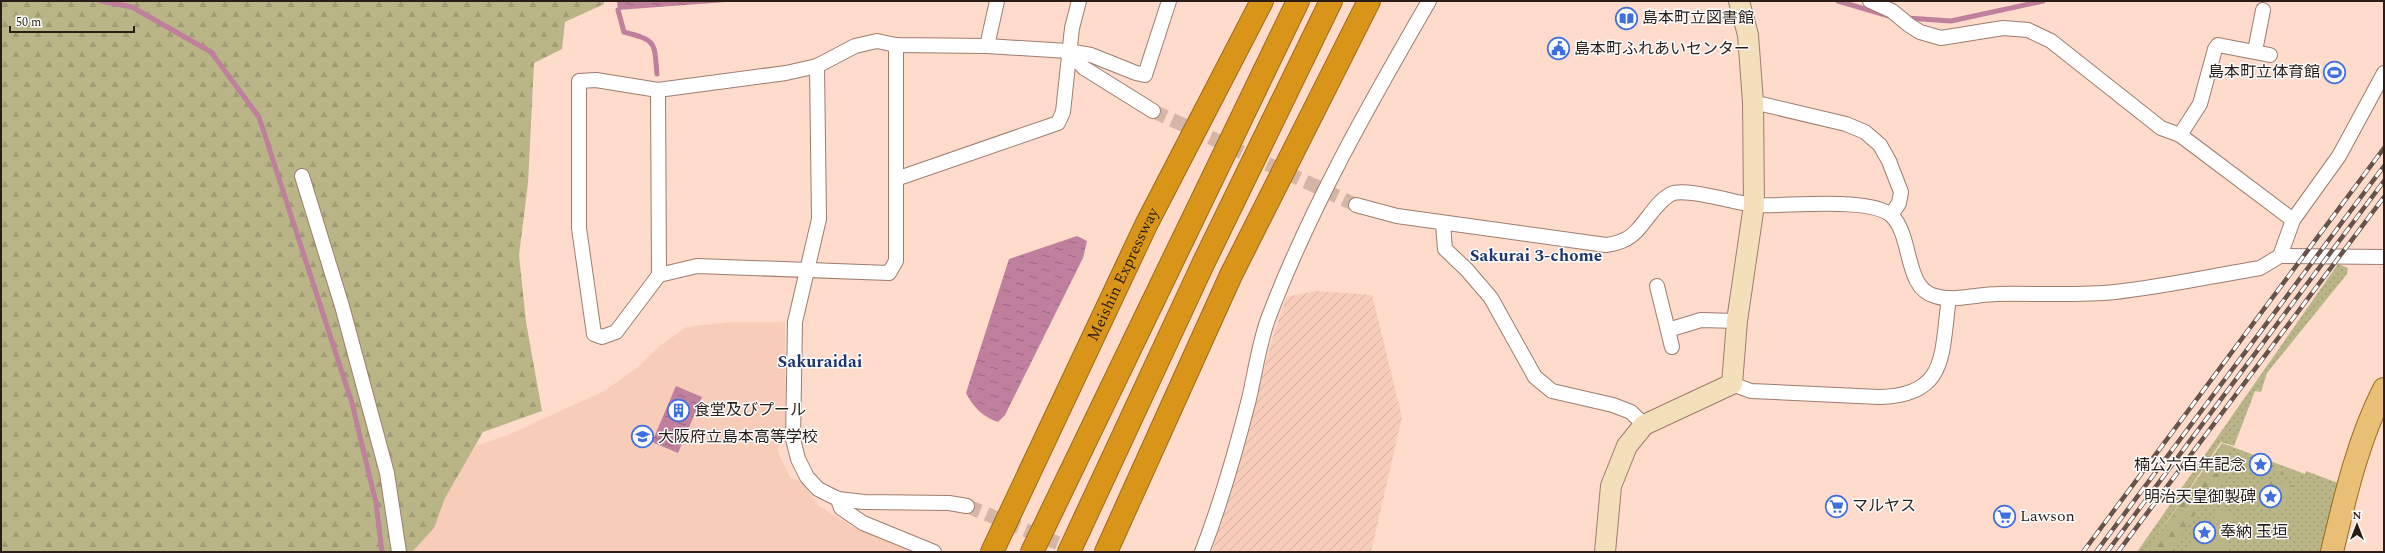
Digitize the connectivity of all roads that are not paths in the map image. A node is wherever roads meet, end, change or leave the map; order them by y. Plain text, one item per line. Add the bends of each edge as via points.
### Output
1 (997, 1) edge
2 (1079, 1) edge
3 (1169, 1) edge
4 (1262, 1) edge
5 (1298, 1) edge
6 (1331, 1) edge
7 (1370, 1) edge
8 (1429, 1) edge
9 (1739, 1) edge
10 (1870, 1) edge
11 (2263, 10) dead end
12 (896, 45) junction
13 (987, 46) junction
14 (1068, 51) junction
15 (2255, 51) junction
16 (2270, 55) dead end
17 (817, 66) junction
18 (2384, 74) edge
19 (658, 90) junction
20 (1753, 102) junction
21 (1153, 111) tunnel mouth
22 (2180, 135) junction
23 (302, 176) dead end
24 (896, 179) junction
25 (1356, 205) tunnel mouth
26 (1754, 205) junction
27 (1891, 215) junction
28 (2293, 220) junction
29 (1443, 224) junction
30 (2280, 256) junction
31 (2384, 257) edge
32 (808, 271) junction
33 (659, 275) junction
34 (1657, 286) dead end
35 (1949, 298) junction
36 (1737, 321) junction
37 (1668, 330) junction
38 (1672, 347) dead end
39 (1732, 384) junction
40 (2384, 389) edge
41 (1644, 425) junction
42 (838, 499) junction
43 (967, 506) tunnel mouth
44 (399, 552) edge
45 (934, 552) edge
46 (992, 552) edge
47 (1032, 552) edge
48 (1069, 552) edge
49 (1106, 552) edge
50 (1202, 552) edge
51 (1605, 552) edge
52 (2332, 552) edge

1 - 13 street
2 - 14 street
3 - 14 street via 1145,75 1091,55
4 - 46 highway, Meishin Expressway via 1146,225
5 - 47 highway
6 - 48 highway via 1203,264
7 - 49 highway via 1231,275
8 - 50 street via 1376,93 1288,271 1268,321 1214,523
9 - 20 street via 1748,35
10 - 22 street via 1897,14 1920,32 1941,38 2003,28 2028,30 2051,41 2161,128
11 - 15 street
12 - 13 street
12 - 17 street via 877,41 855,46
12 - 24 street
13 - 14 street
14 - 21 street via 1084,68
14 - 24 street via 1063,112 1058,124
15 - 16 street
15 - 22 street via 2218,45 2200,104
17 - 19 street via 786,73
17 - 32 street via 819,219
18 - 28 street via 2339,156
19 - 33 street
19 - 33 street via 596,80 579,81 579,228 594,334 602,337 616,332
20 - 26 street
20 - 27 street via 1846,124 1865,132 1880,145 1901,192 1899,203
22 - 28 street
23 - 44 street via 342,306 387,473
24 - 32 street via 896,261 889,273
25 - 29 street
26 - 27 street via 1856,205 1875,207
26 - 29 street via 1687,193 1672,194 1660,202 1625,240 1606,245
26 - 36 street
27 - 35 street via 1902,230 1915,278 1921,289 1934,296
28 - 30 street
29 - 41 street via 1445,249 1491,298 1535,377 1552,391 1613,405 1631,412
30 - 31 street
30 - 35 street via 2260,268 2114,292 1995,294
32 - 33 street via 697,266
32 - 42 street via 795,322 793,438 798,459 807,477 818,489
34 - 37 street
35 - 39 street via 1938,368 1931,380 1915,392 1898,397 1879,397 1751,391
36 - 37 street via 1701,320
36 - 39 street
37 - 38 street
39 - 41 street
40 - 52 main road via 2367,426 2351,474
41 - 51 street via 1627,446 1611,486
42 - 43 street via 864,502 949,503
42 - 45 street via 841,508 863,523

